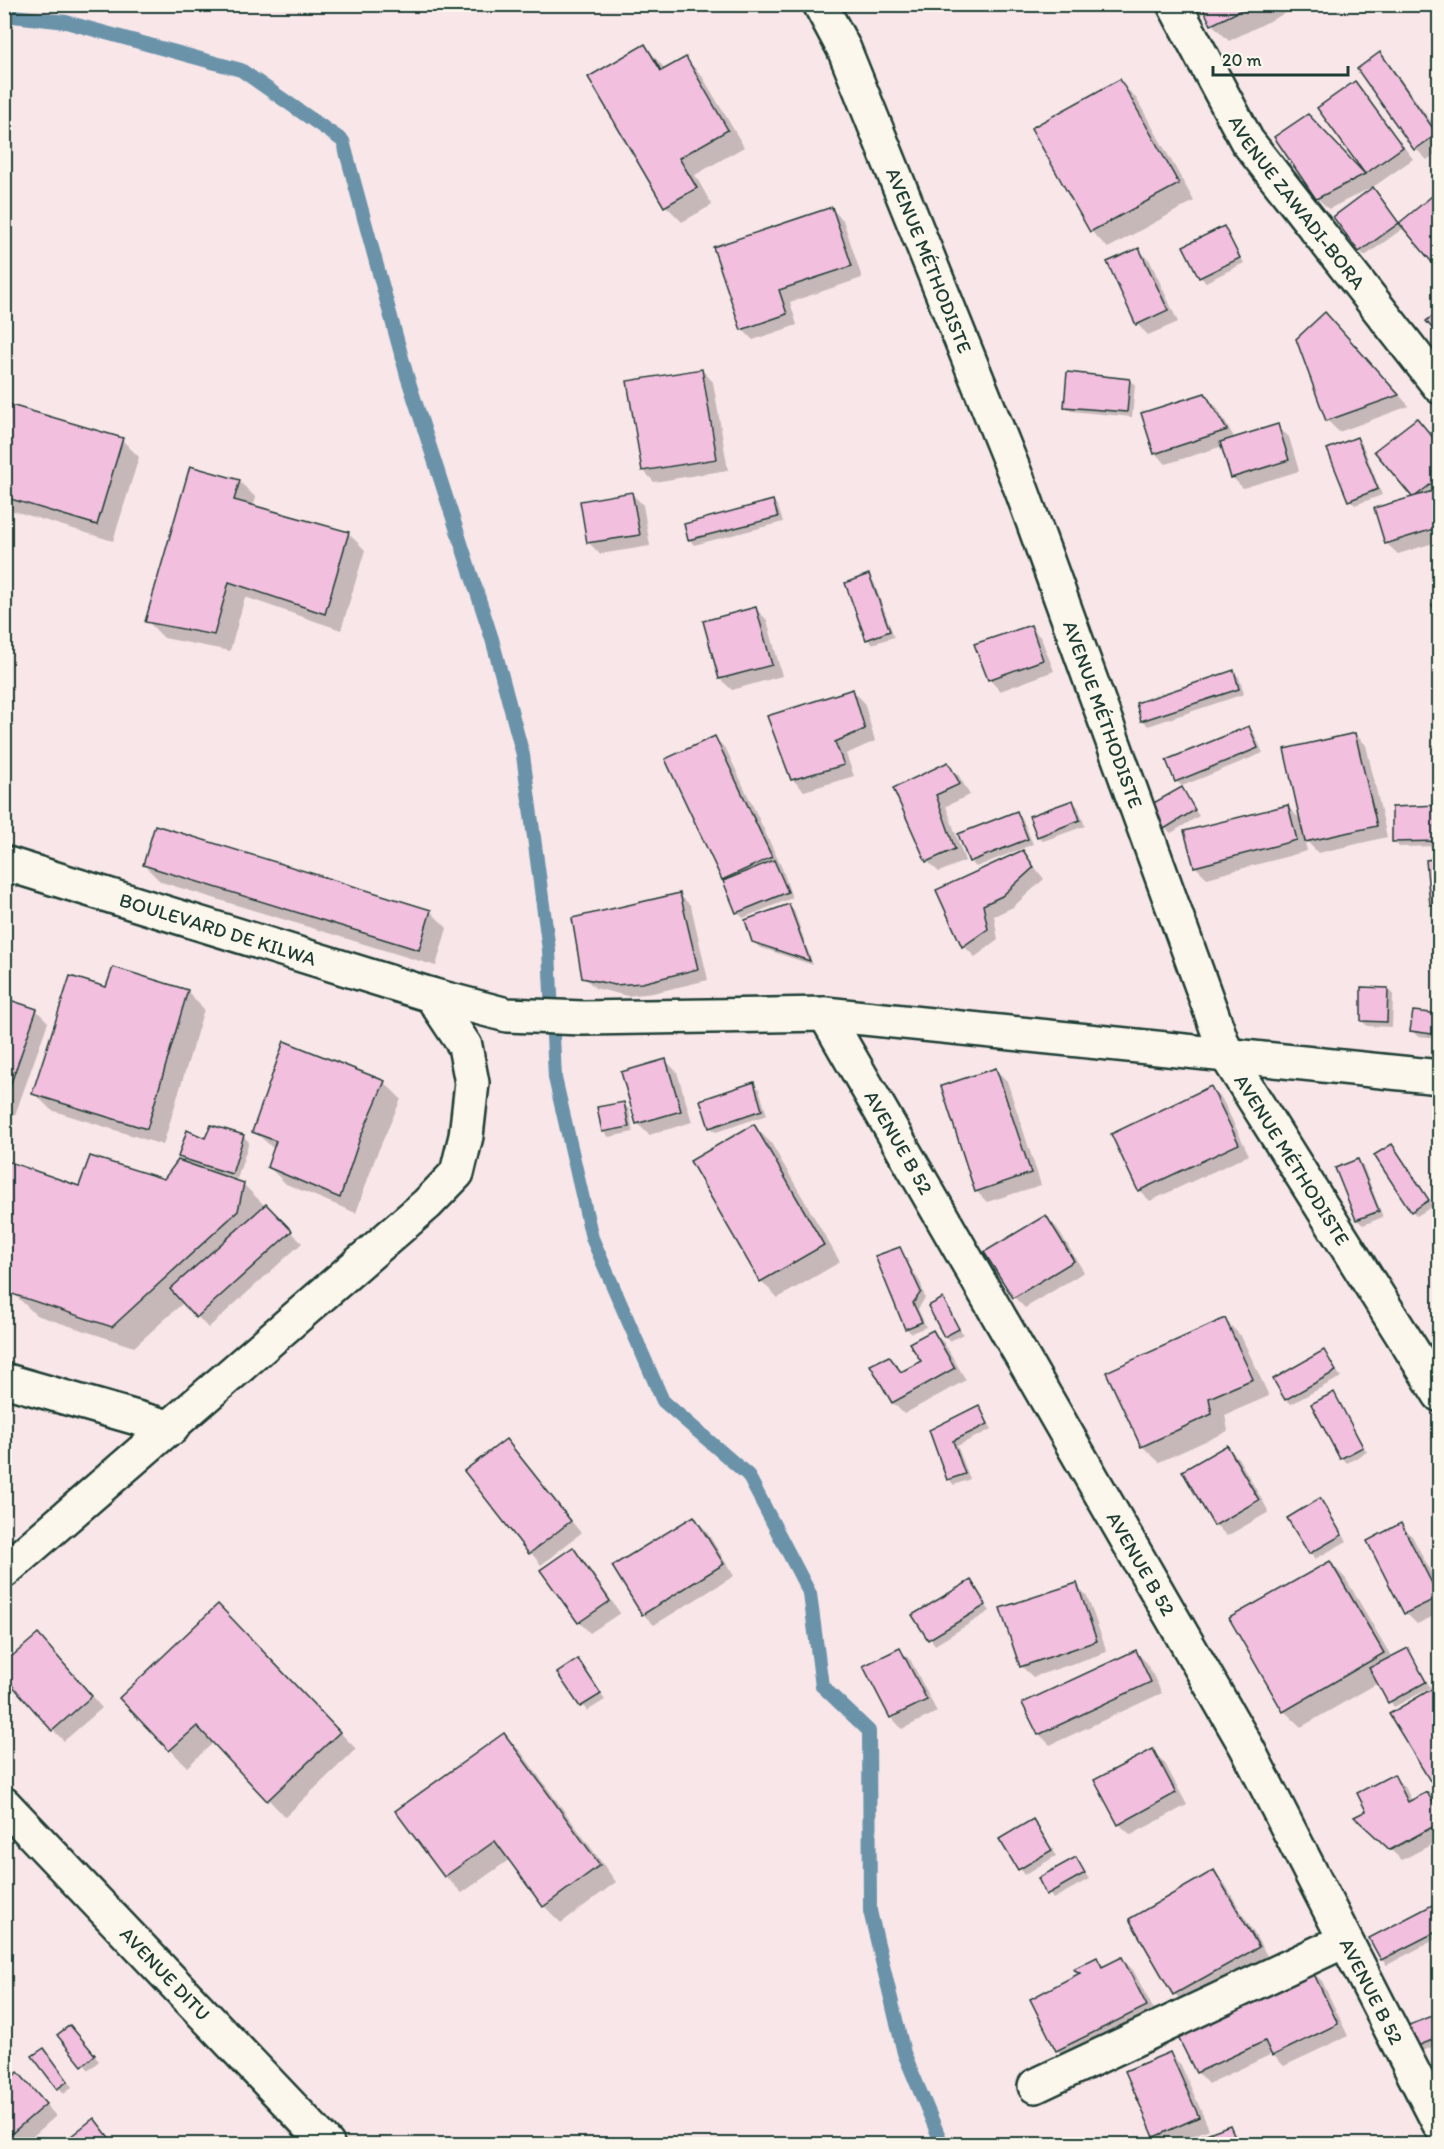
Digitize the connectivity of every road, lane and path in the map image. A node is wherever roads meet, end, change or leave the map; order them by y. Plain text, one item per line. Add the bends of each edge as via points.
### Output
1 (820, 4) edge
2 (1174, 4) edge
3 (1440, 387) edge
4 (4, 863) edge
5 (430, 995) junction
6 (825, 1014) junction
7 (1227, 1056) junction
8 (1440, 1077) edge
9 (4, 1380) edge
10 (1440, 1395) edge
11 (172, 1428) junction
12 (4, 1571) edge
13 (4, 1804) edge
14 (1344, 1941) junction
15 (1035, 2086) dead end
16 (1440, 2125) edge
17 (327, 2145) edge

1 - 7 street, AVENUE MÉTHODISTE via 844,49 1022,491
2 - 3 street, AVENUE ZAWADI-BORA via 1247,141
4 - 5 street, BOULEVARD DE KILWA
5 - 6 street, BOULEVARD DE KILWA via 507,1015 583,1018
5 - 11 street via 465,1046 472,1083 457,1173 427,1204
6 - 7 street, BOULEVARD DE KILWA
6 - 14 street, AVENUE B 52 via 1246,1746
7 - 8 street, BOULEVARD DE KILWA
7 - 10 street, AVENUE MÉTHODISTE
9 - 11 street
11 - 12 street
13 - 17 street, AVENUE DITU
14 - 15 street
14 - 16 street, AVENUE B 52

